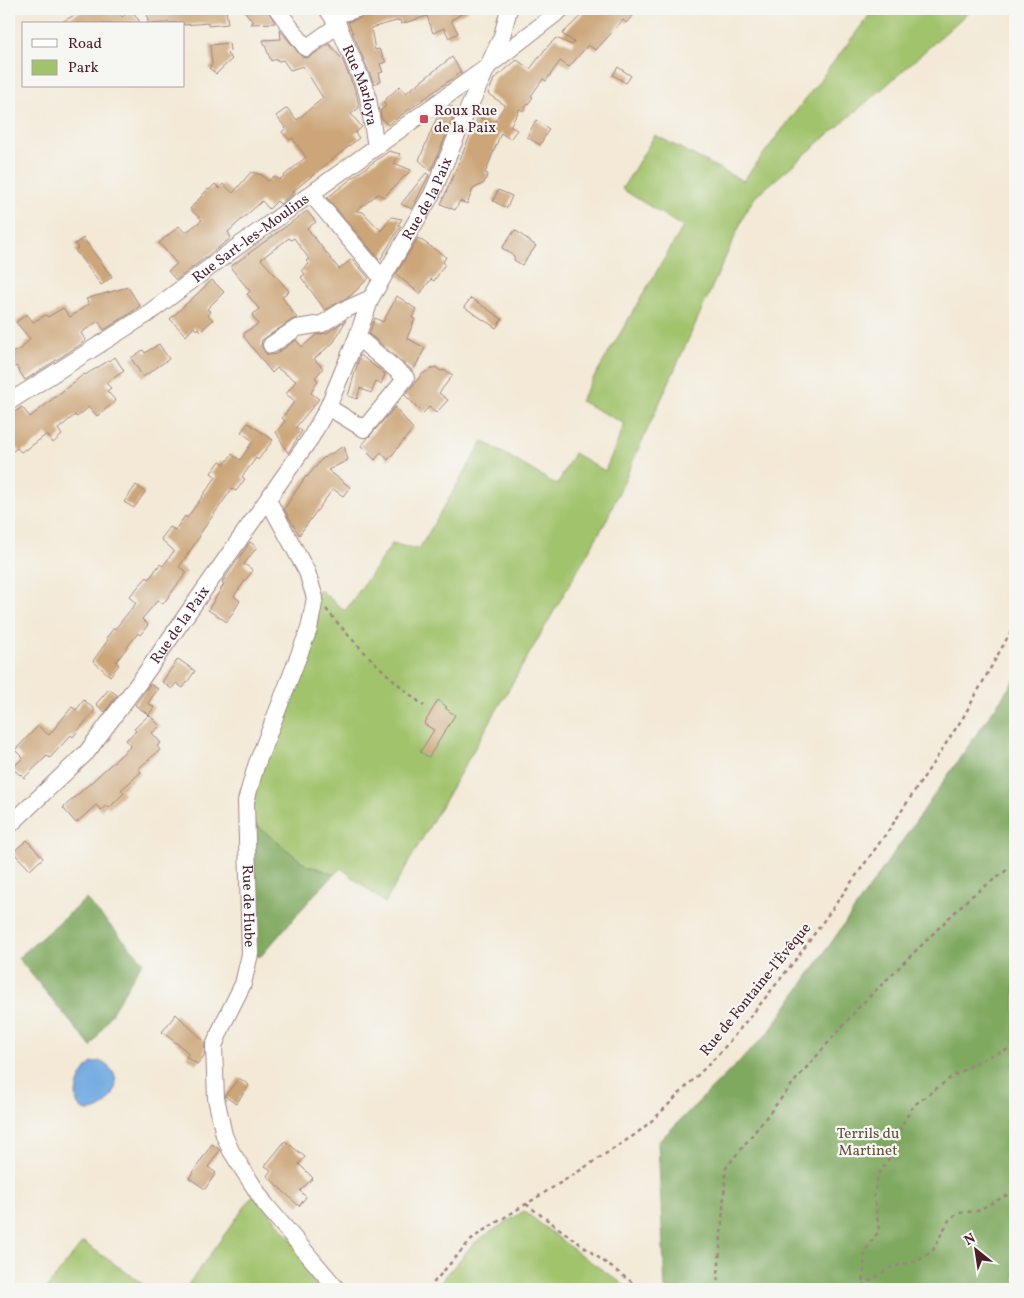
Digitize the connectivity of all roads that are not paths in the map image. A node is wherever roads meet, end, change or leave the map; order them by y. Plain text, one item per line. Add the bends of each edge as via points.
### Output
1 (277, 9) edge
2 (357, 9) edge
3 (509, 9) edge
4 (562, 9) edge
5 (333, 17) edge
6 (487, 67) junction
7 (376, 147) junction
8 (311, 194) junction
9 (382, 278) junction
10 (370, 298) junction
11 (357, 337) junction
12 (271, 345) dead end
13 (9, 402) edge
14 (328, 407) junction
15 (268, 500) junction
16 (9, 826) edge
17 (337, 1289) edge

1 - 5 street, Rue Marloya via 306,48
2 - 5 street
3 - 6 street, Rue de la Paix via 502,36
4 - 6 street, Rue Sart-les-Moulins
5 - 7 street, Rue Marloya via 367,92
6 - 7 street, Rue Sart-les-Moulins
6 - 9 street, Rue de la Paix via 432,194
7 - 8 street, Rue Sart-les-Moulins
8 - 9 street
8 - 13 street, Rue Sart-les-Moulins via 146,315
9 - 10 street, Rue de la Paix
10 - 11 street, Rue de la Paix
10 - 12 street via 322,324 296,328
11 - 14 street, Rue de la Paix
11 - 14 street via 406,378 364,429
14 - 15 street, Rue de la Paix
15 - 16 street, Rue de la Paix via 87,752
15 - 17 street, Rue de Hube via 307,572 315,598 309,629 256,766 246,802 250,954 243,984 214,1046 216,1098 231,1151 265,1204

